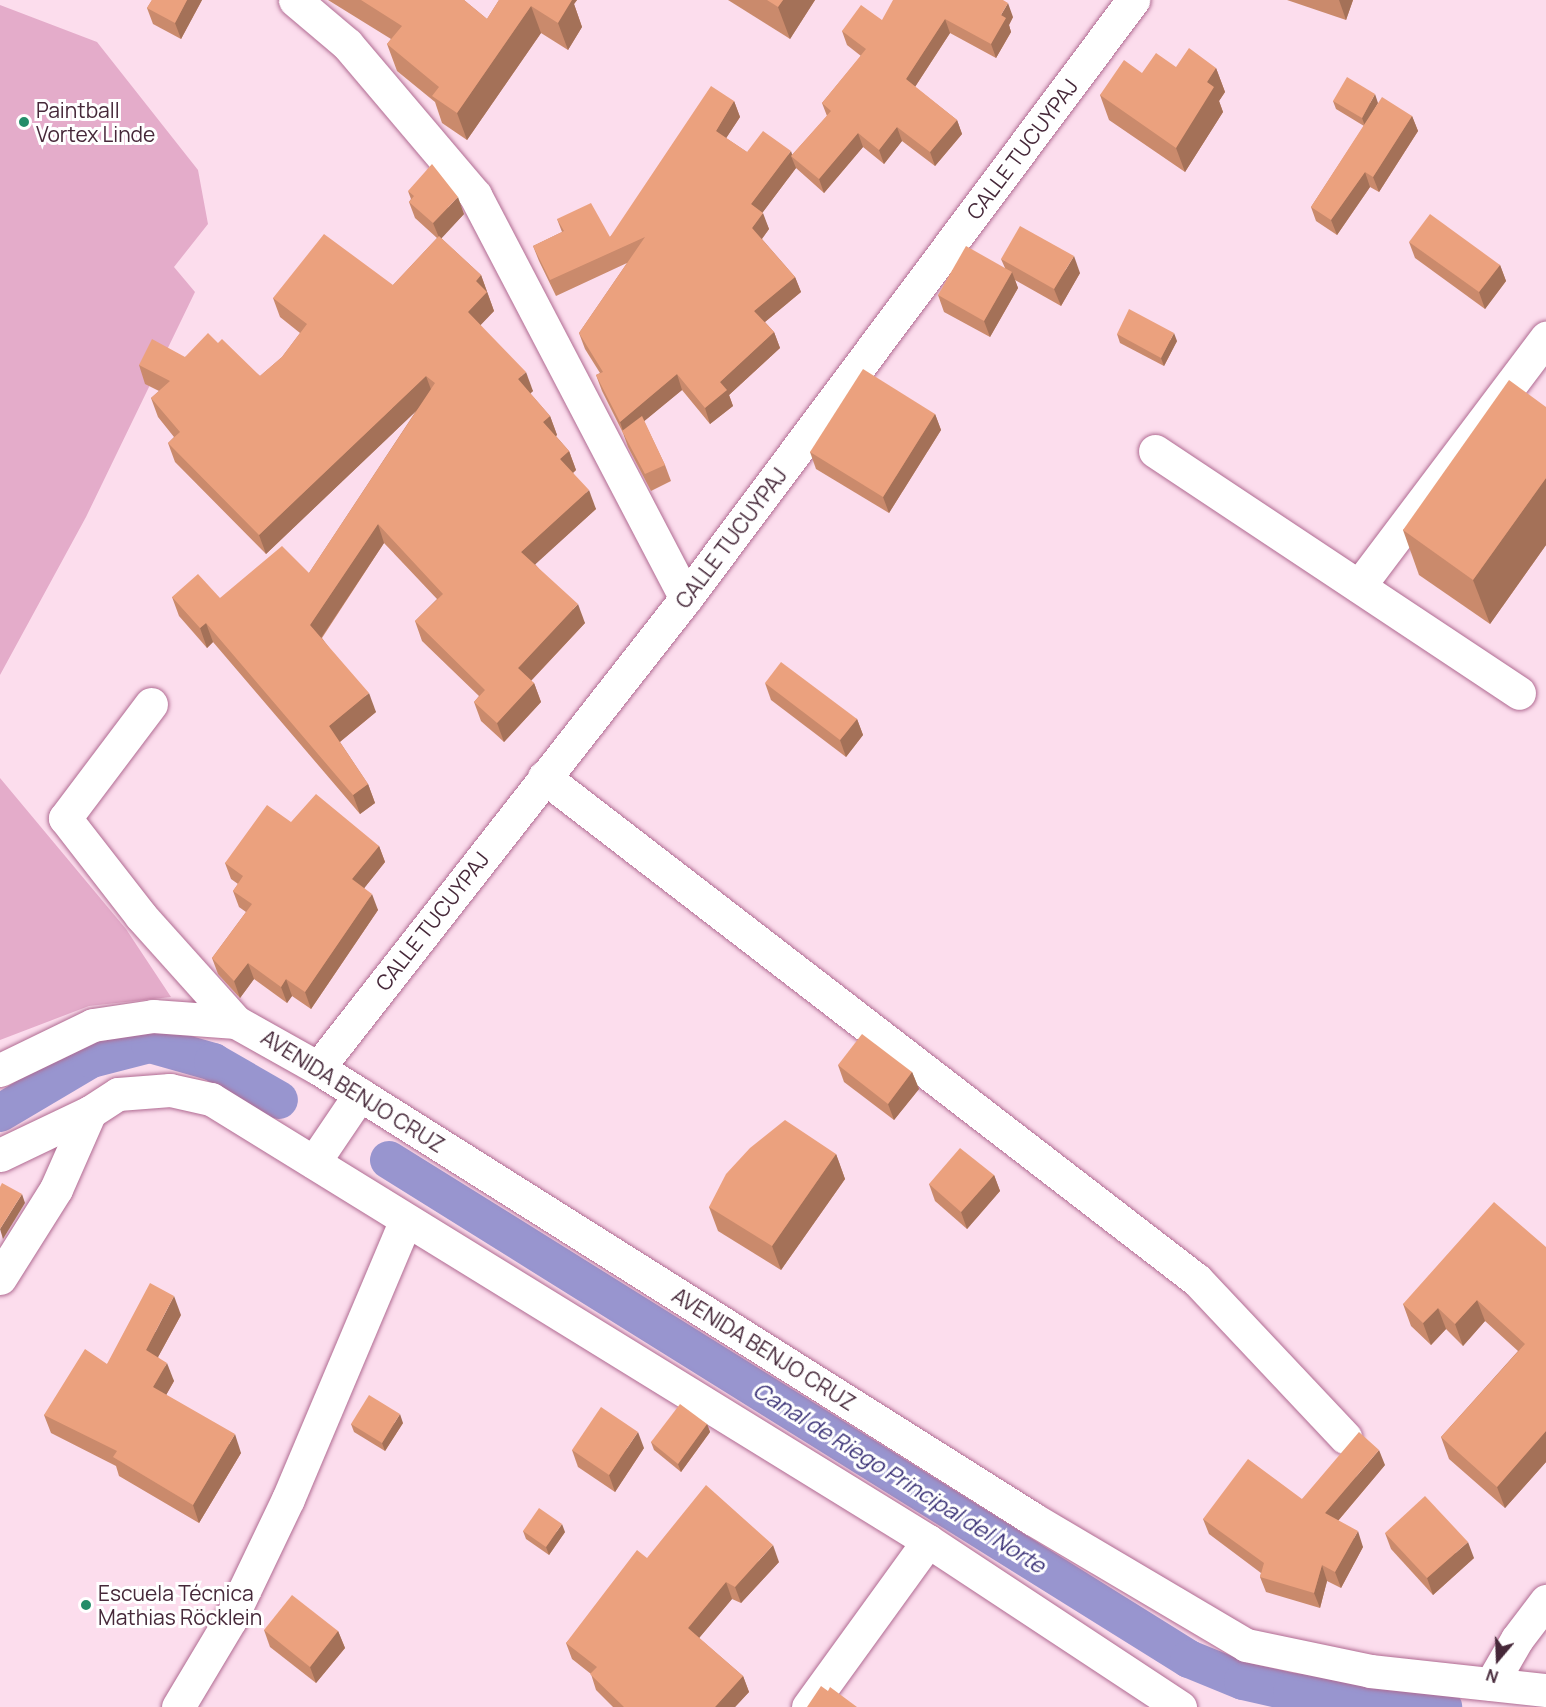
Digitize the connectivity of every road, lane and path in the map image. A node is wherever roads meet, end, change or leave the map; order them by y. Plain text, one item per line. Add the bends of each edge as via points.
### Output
1 (295, 0) edge
2 (1133, 0) edge
3 (1544, 345) edge
4 (1155, 451) dead end
5 (1359, 586) junction
6 (686, 598) junction
7 (1519, 693) dead end
8 (151, 704) dead end
9 (544, 777) junction
10 (236, 1022) junction
11 (318, 1068) junction
12 (0, 1070) edge
13 (360, 1094) junction
14 (90, 1112) junction
15 (0, 1155) edge
16 (314, 1162) junction
17 (405, 1222) junction
18 (0, 1278) edge
19 (1345, 1437) dead end
20 (928, 1541) junction
21 (1546, 1601) edge
22 (1491, 1684) junction
23 (1546, 1690) edge
24 (178, 1707) edge
25 (808, 1707) edge
26 (1180, 1707) edge

1 - 6 street via 346,44 475,195
2 - 6 street, CALLE TUCUYPAJ
3 - 5 street
4 - 5 street
5 - 7 street
6 - 9 street, CALLE TUCUYPAJ
8 - 10 street via 65,818 141,916
9 - 11 street, CALLE TUCUYPAJ
9 - 19 street via 1197,1280
10 - 11 street, AVENIDA BENJO CRUZ
10 - 12 street, AVENIDA BENJO CRUZ via 153,1016 93,1025
11 - 13 street, AVENIDA BENJO CRUZ
13 - 16 street
13 - 22 street, AVENIDA BENJO CRUZ via 1216,1630 1246,1645 1370,1671
14 - 15 street
14 - 16 street via 118,1094 170,1090 211,1100
14 - 18 street via 56,1189
16 - 17 street
17 - 20 street
17 - 24 street via 288,1498 230,1620
20 - 25 street
20 - 26 street
21 - 22 street via 1517,1639
22 - 23 street, AVENIDA BENJO CRUZ

